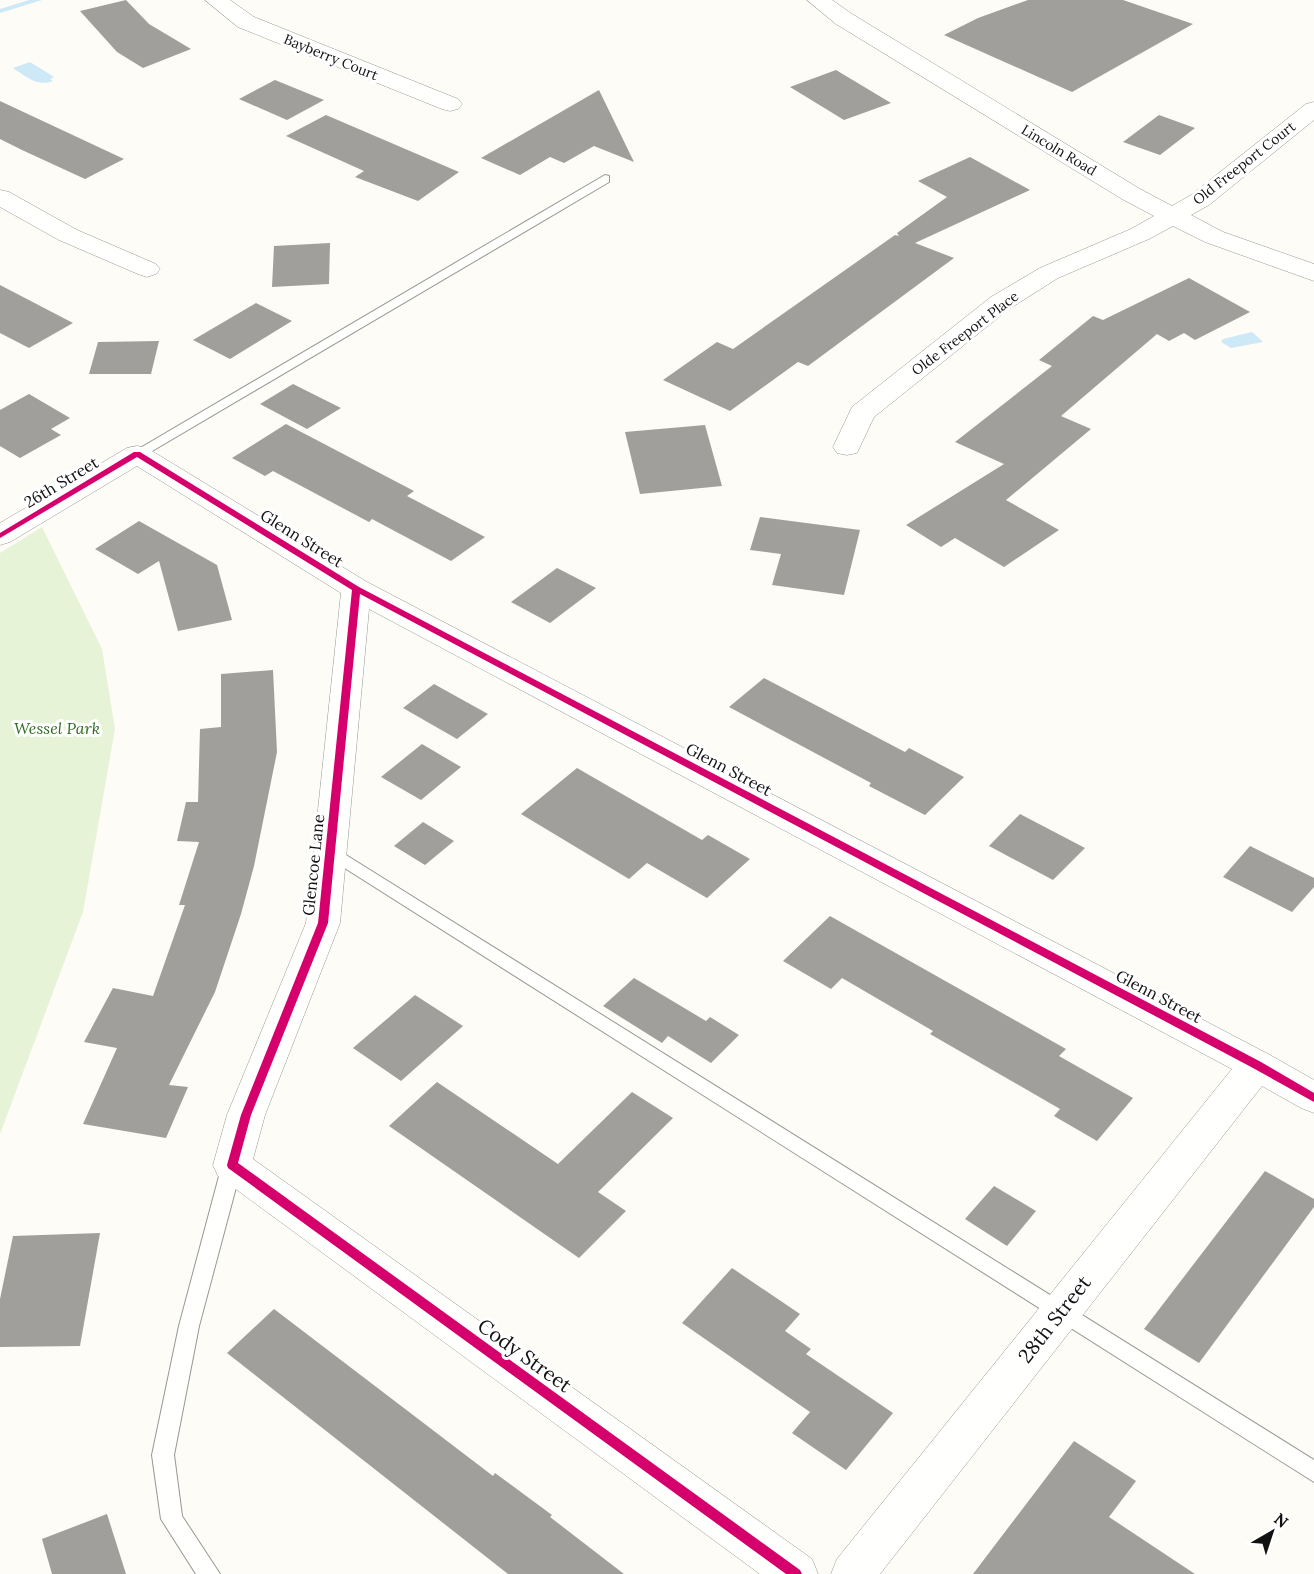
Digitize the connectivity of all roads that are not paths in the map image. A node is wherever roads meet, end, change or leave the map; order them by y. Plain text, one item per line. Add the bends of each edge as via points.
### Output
1 (216, 0) edge
2 (818, 0) edge
3 (450, 104) dead end
4 (1314, 109) edge
5 (605, 178) dead end
6 (0, 197) edge
7 (1172, 215) junction
8 (147, 269) dead end
9 (1314, 273) edge
10 (848, 447) dead end
11 (137, 454) junction
12 (0, 536) edge
13 (356, 589) junction
14 (330, 851) junction
15 (1257, 1065) junction
16 (1314, 1098) edge
17 (232, 1165) junction
18 (1060, 1312) junction
19 (1314, 1472) edge
20 (208, 1574) edge
21 (796, 1574) edge
22 (852, 1574) edge

1 - 3 street, Bayberry Court via 246,22
2 - 7 street, Lincoln Road via 1131,194
4 - 7 street, Old Freeport Court via 1200,200
5 - 11 lane
6 - 8 street via 68,235
7 - 9 street, Lincoln Road via 1214,237
7 - 10 street, Olde Freeport Place via 1140,234 1049,273 1000,303 862,413
11 - 12 street, 26th Street
11 - 13 street, Glenn Street
13 - 14 street, Glencoe Lane
13 - 15 street, Glenn Street
14 - 17 street, Glencoe Lane via 323,923 246,1115
14 - 18 lane
15 - 16 street, Glenn Street
15 - 18 street, 28th Street
17 - 20 lane via 189,1326 163,1455 172,1520
17 - 21 street, Cody Street
18 - 19 lane
18 - 22 street, 28th Street

